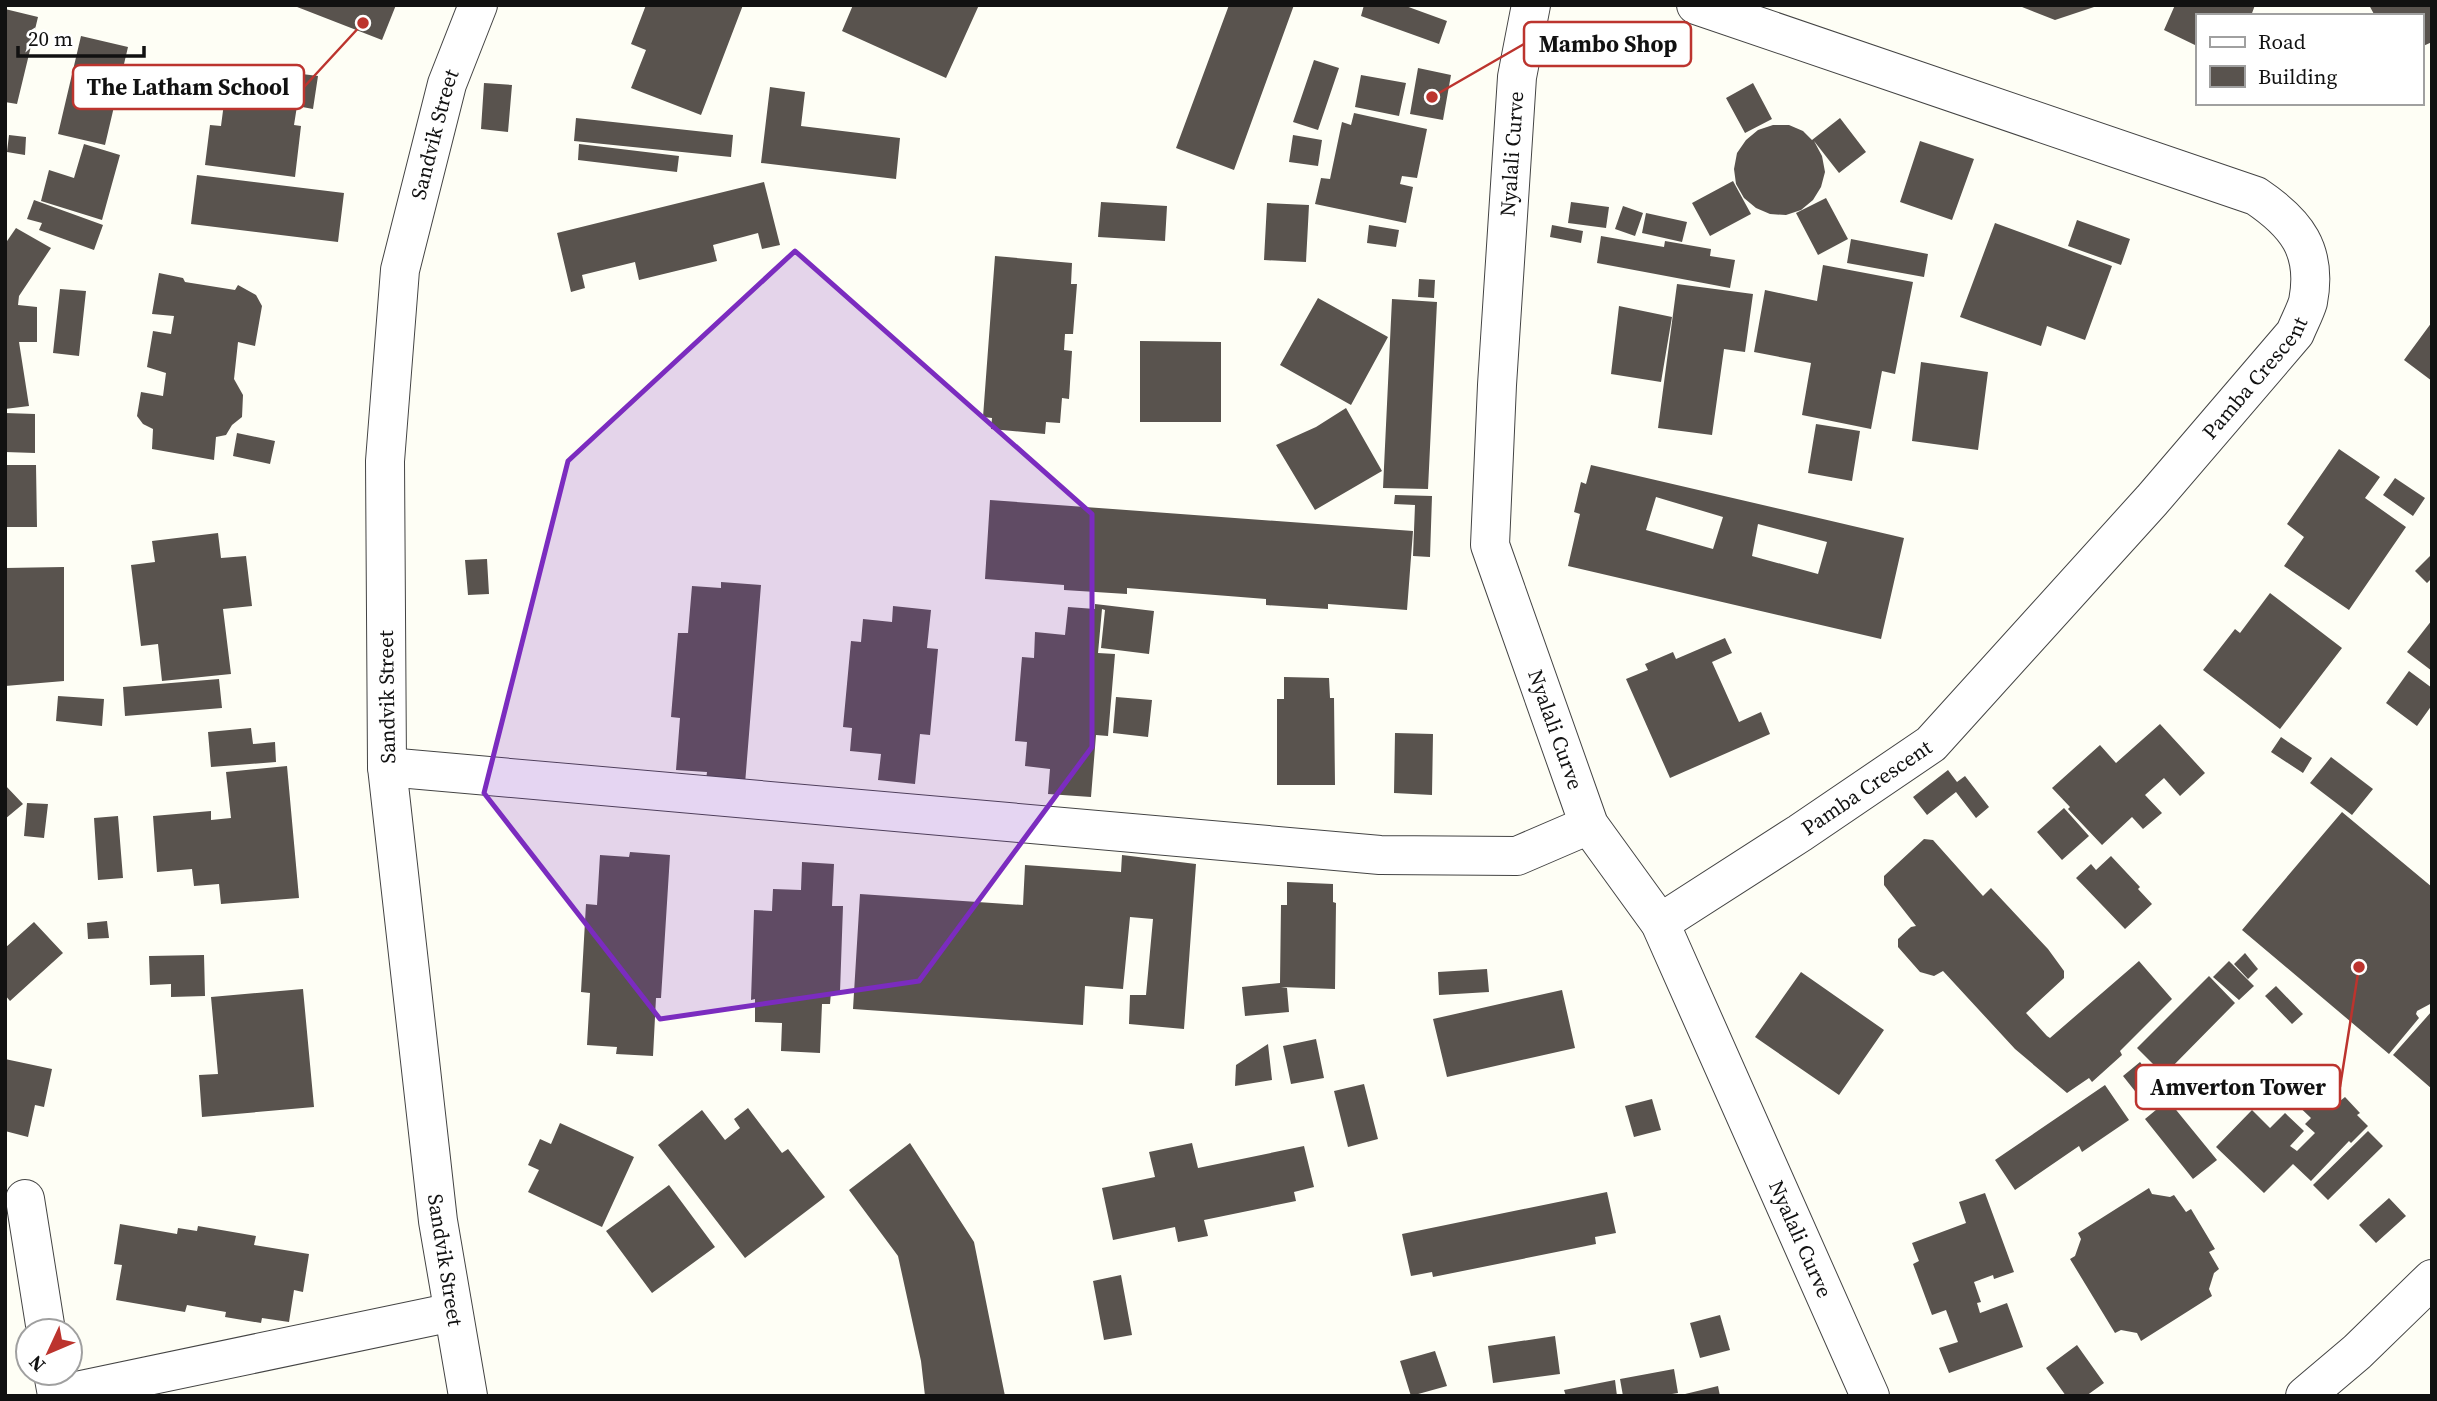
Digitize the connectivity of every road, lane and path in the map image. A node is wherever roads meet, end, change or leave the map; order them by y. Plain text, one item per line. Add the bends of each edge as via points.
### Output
1 (478, 5) edge
2 (1531, 5) edge
3 (1696, 5) edge
4 (387, 767) junction
5 (1589, 825) junction
6 (1660, 923) junction
7 (25, 1199) dead end
8 (2432, 1279) edge
9 (453, 1312) junction
10 (44, 1317) edge
11 (57, 1395) edge
12 (468, 1396) edge
13 (1870, 1396) edge
14 (2305, 1396) edge

1 - 4 street, Sandvik Street via 447,84 400,270 385,461
2 - 5 street, Nyalali Curve via 1517,77 1490,545
3 - 6 street, Pamba Crescent via 2256,196 2282,213 2306,249 2308,303 2295,333 2152,500 1931,744
4 - 5 street via 1380,855 1517,856
4 - 9 street, Sandvik Street via 438,1221
5 - 6 street, Nyalali Curve
6 - 13 street, Nyalali Curve
7 - 10 street
8 - 14 street
9 - 11 street
9 - 12 street, Sandvik Street

